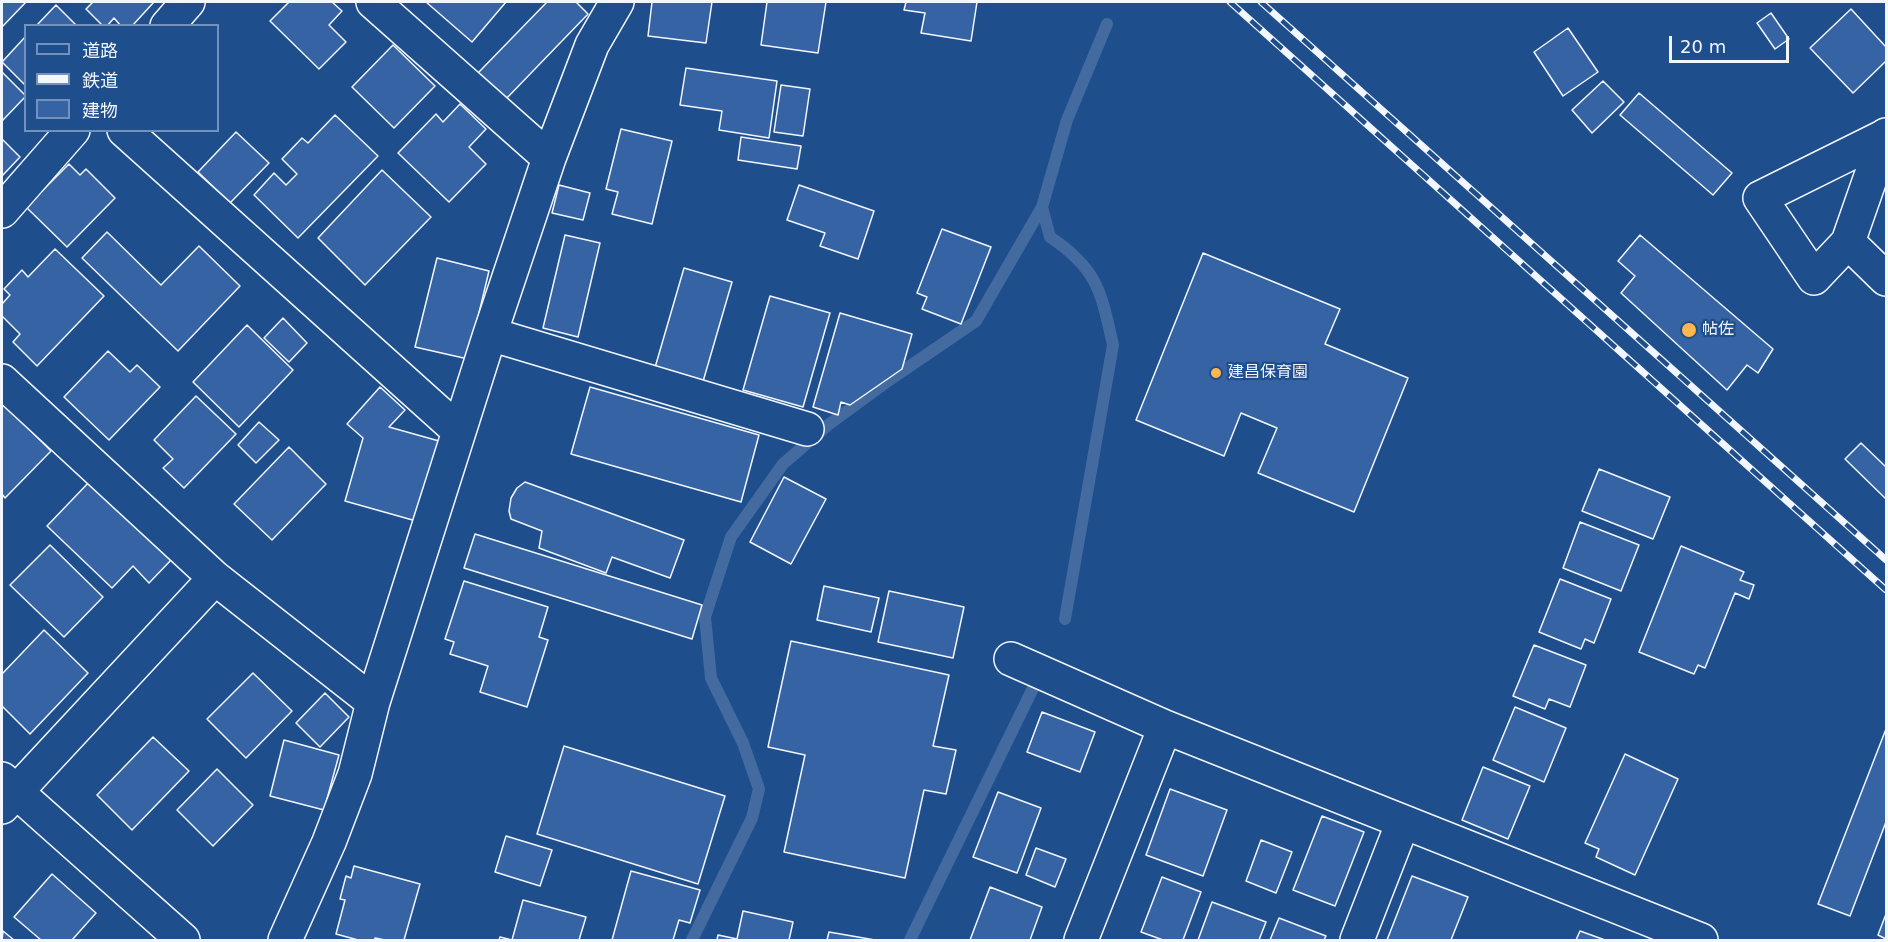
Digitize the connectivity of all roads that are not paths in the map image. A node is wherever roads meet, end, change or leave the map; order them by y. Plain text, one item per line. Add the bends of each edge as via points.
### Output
1 (188, 2) edge
2 (373, 2) edge
3 (617, 2) edge
4 (169, 24) edge
5 (71, 132) edge
6 (126, 132) edge
7 (1886, 136) edge
8 (549, 158) junction
9 (2, 211) edge
10 (1848, 242) junction
11 (1887, 279) edge
12 (490, 334) junction
13 (2, 381) edge
14 (807, 429) dead end
15 (459, 431) junction
16 (215, 578) junction
17 (1011, 659) dead end
18 (373, 702) junction
19 (1165, 727) junction
20 (6, 792) edge
21 (1403, 822) junction
22 (183, 940) edge
23 (285, 940) edge
24 (1081, 940) edge
25 (1358, 940) edge
26 (1701, 940) edge

1 - 4 street
2 - 8 street
3 - 8 street via 592,45
5 - 9 street
6 - 15 street
7 - 10 street
7 - 10 street via 1760,198 1814,278
8 - 12 street
10 - 11 street
12 - 14 street
12 - 15 street
13 - 16 street
15 - 18 street
16 - 18 street
16 - 20 street
17 - 19 street
18 - 23 street via 355,774
19 - 21 street
19 - 24 street
20 - 22 street
21 - 25 street
21 - 26 street

